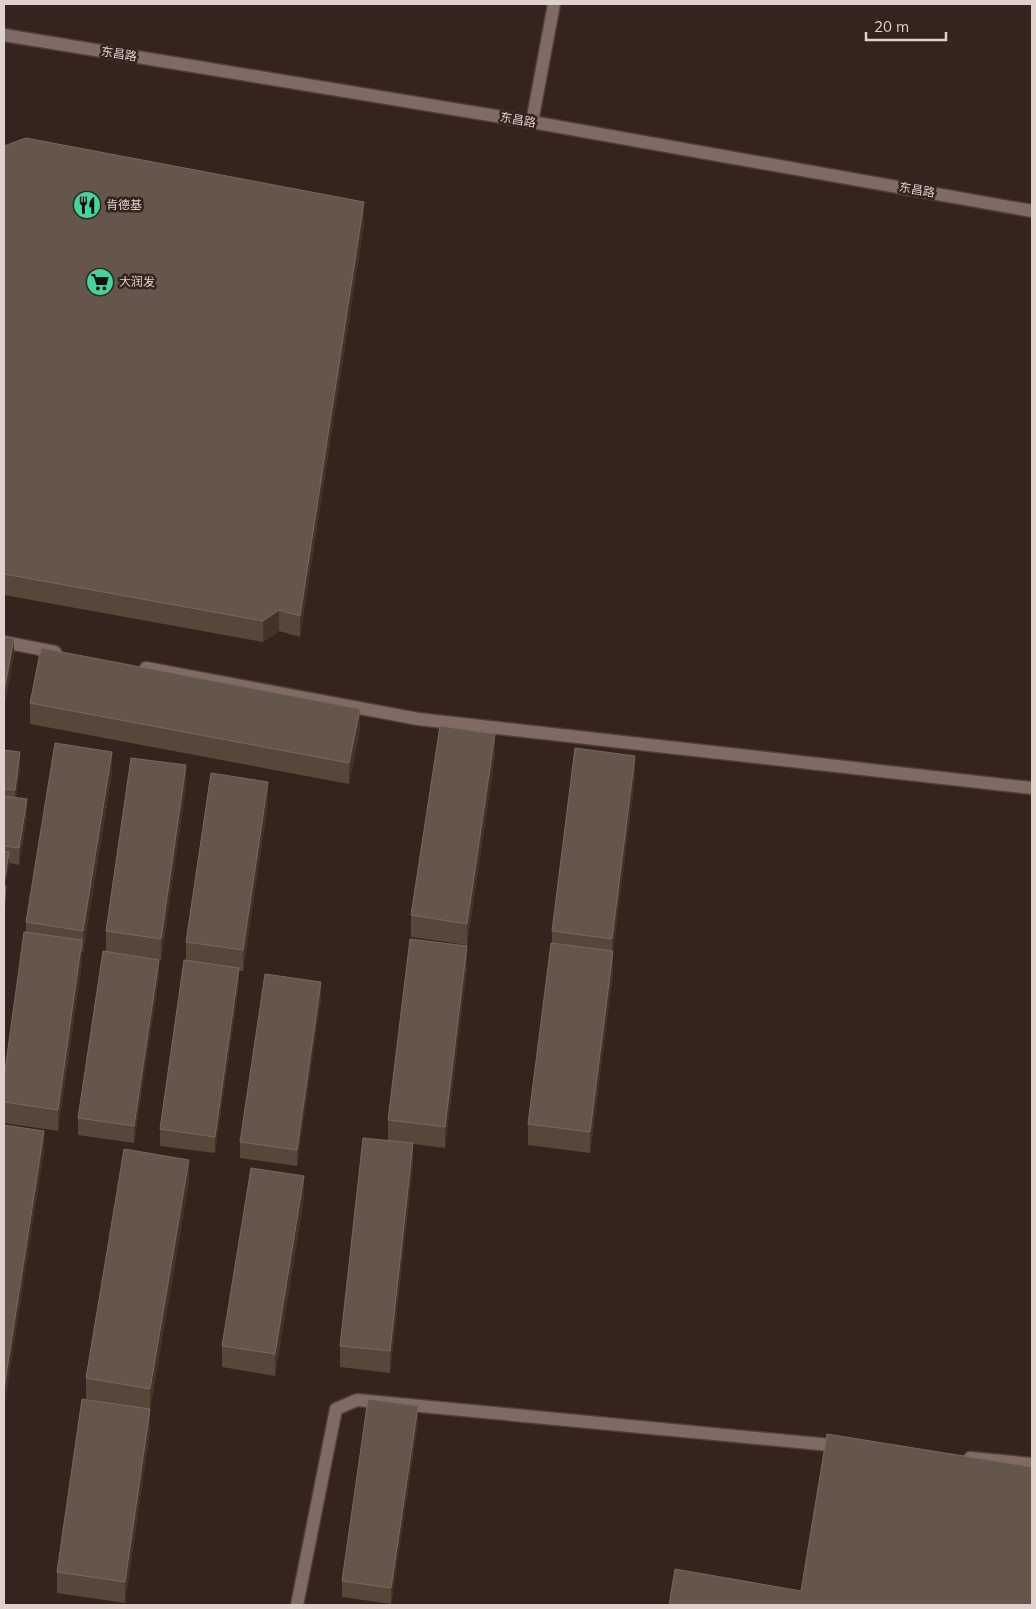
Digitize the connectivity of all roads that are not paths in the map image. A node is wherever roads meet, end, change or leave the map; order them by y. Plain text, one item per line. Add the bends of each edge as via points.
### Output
1 (554, 4) edge
2 (4, 34) edge
3 (532, 122) junction
4 (1032, 211) edge
5 (4, 642) edge
6 (71, 654) edge
7 (129, 665) edge
8 (1032, 788) edge
9 (857, 1447) edge
10 (954, 1456) edge
11 (1032, 1464) edge
12 (297, 1605) edge

1 - 3 street
2 - 3 street, 东昌路
3 - 4 street, 东昌路
5 - 6 street
7 - 8 street via 418,719
9 - 12 street via 357,1400 336,1409
10 - 11 street

